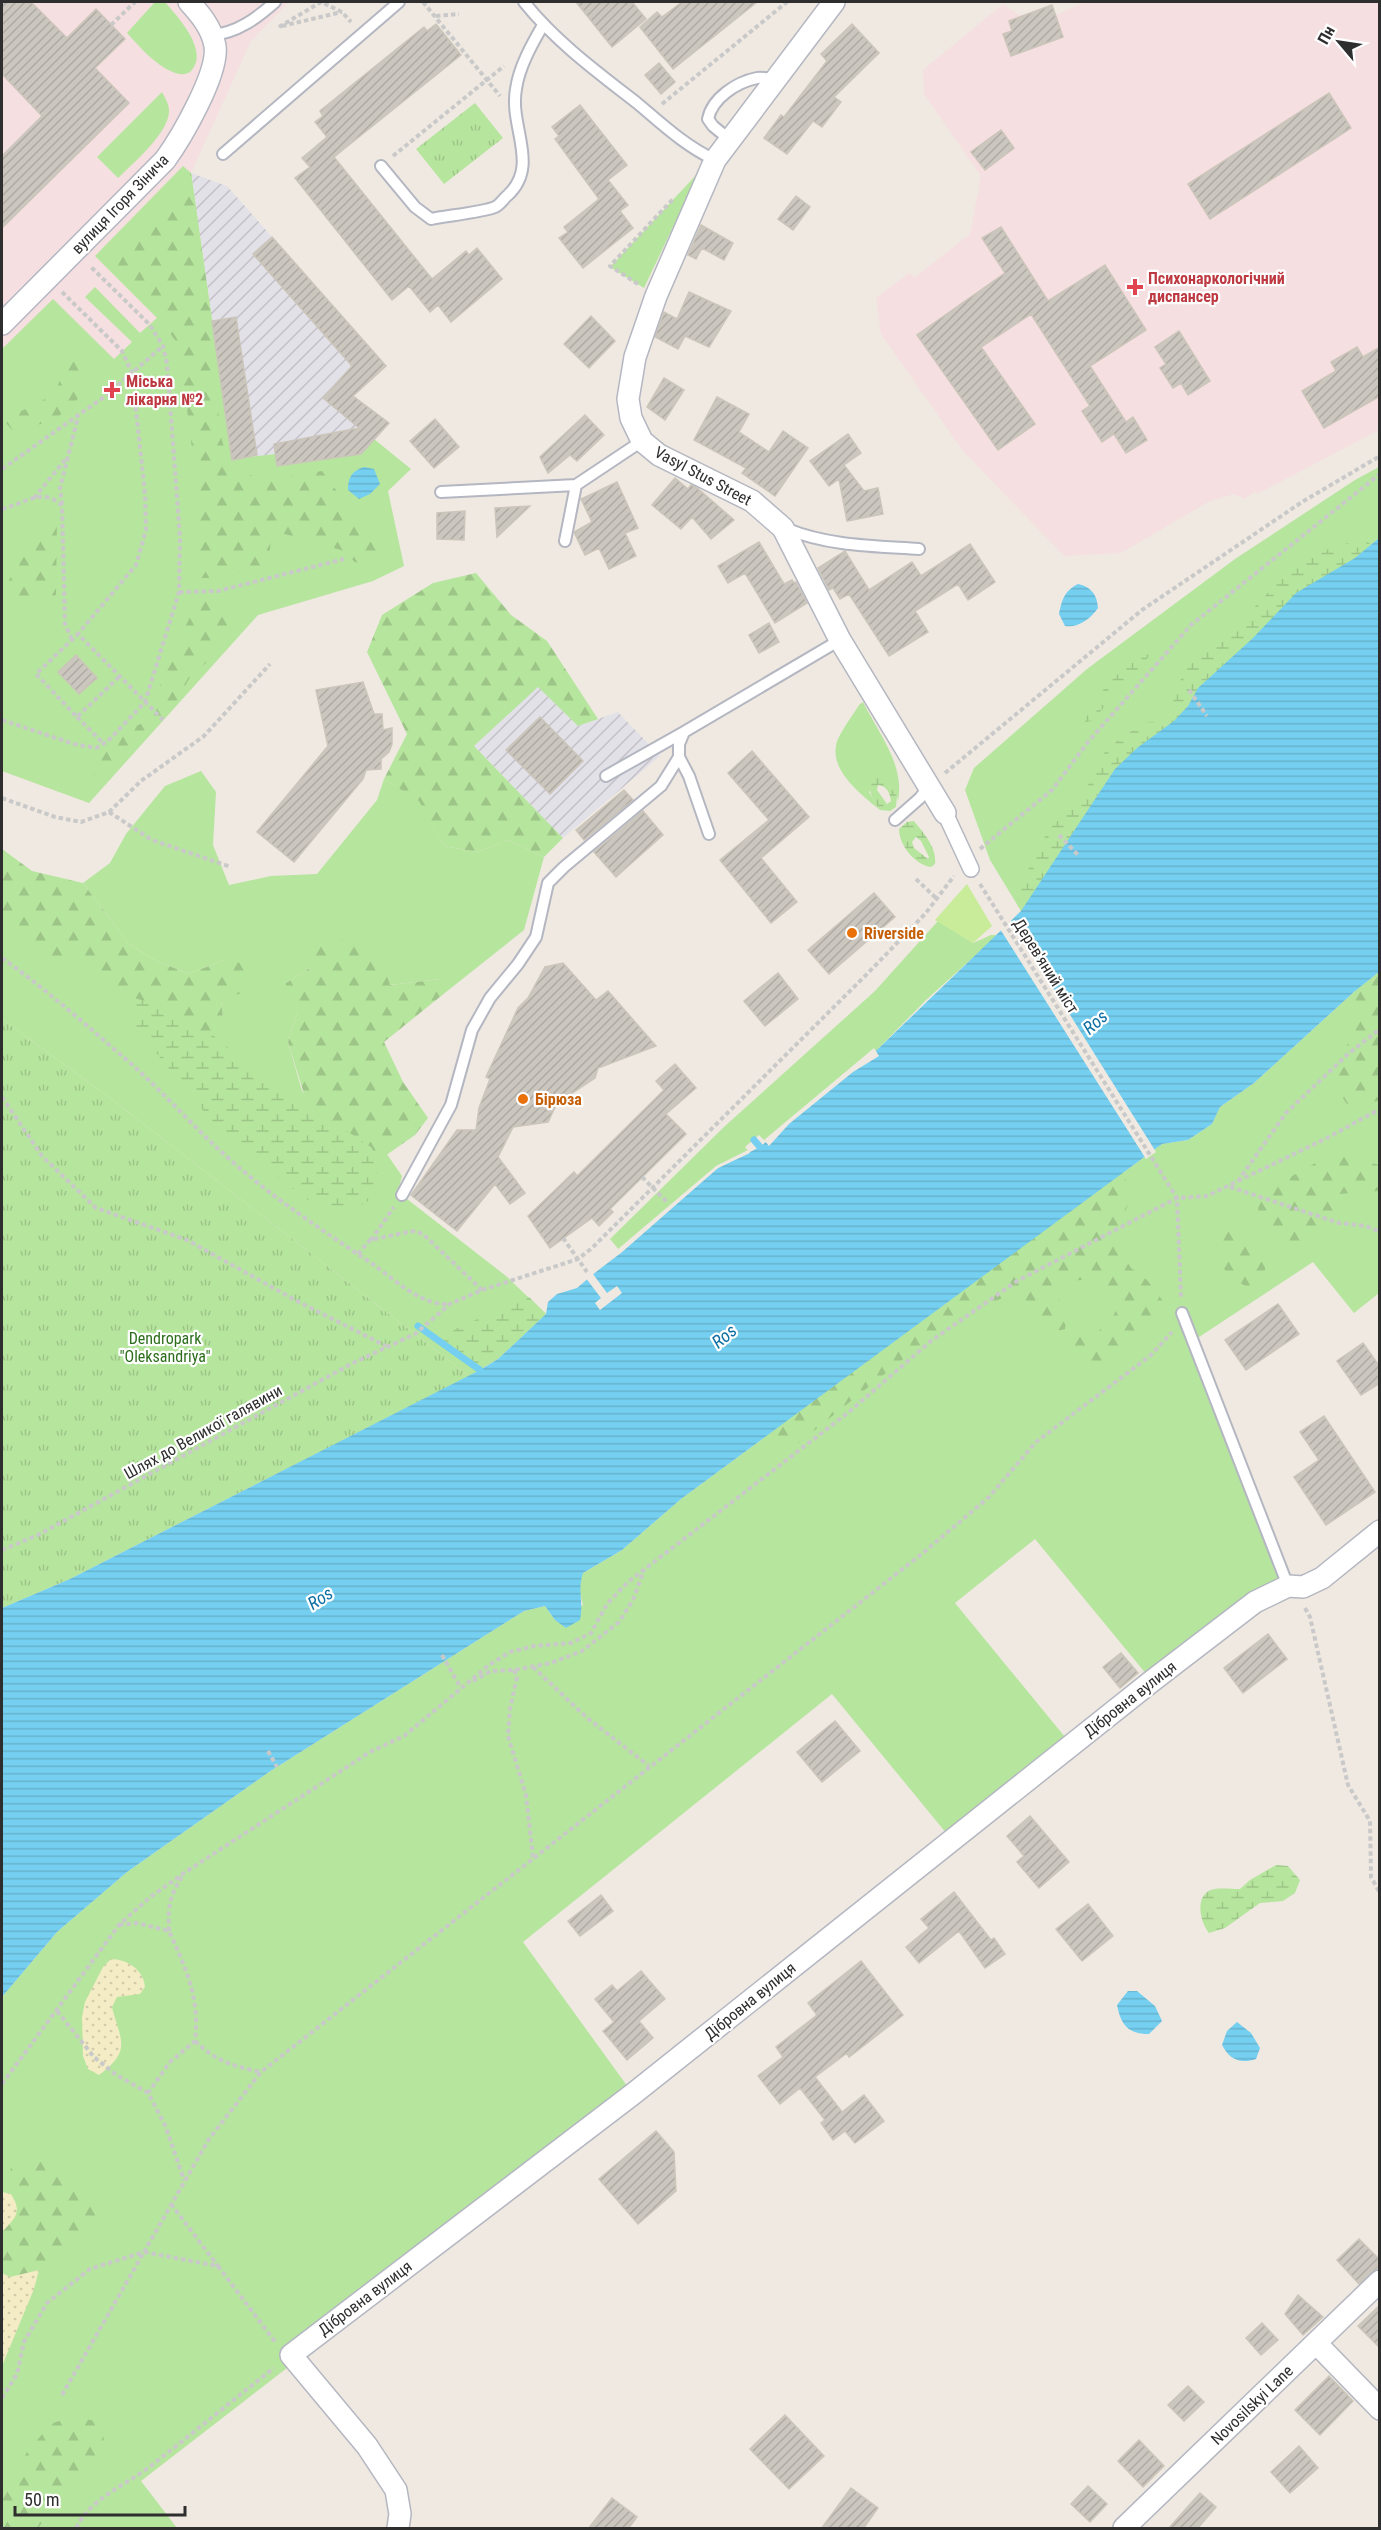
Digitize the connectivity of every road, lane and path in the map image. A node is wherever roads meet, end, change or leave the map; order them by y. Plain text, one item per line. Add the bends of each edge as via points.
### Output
1 (135, 2) edge
2 (189, 2) edge
3 (275, 2) edge
4 (399, 2) edge
5 (423, 2) edge
6 (524, 2) edge
7 (787, 2) edge
8 (834, 2) edge
9 (459, 14) dead end
10 (435, 16) junction
11 (111, 25) dead end
12 (543, 25) junction
13 (279, 27) joint
14 (212, 35) junction
15 (775, 80) junction
16 (650, 114) junction
17 (730, 140) junction
18 (223, 154) dead end
19 (715, 160) junction
20 (381, 166) joint
21 (680, 192) dead end
22 (103, 279) dead end
23 (656, 296) junction
24 (75, 306) dead end
25 (2, 324) edge
26 (163, 346) junction
27 (132, 373) junction
28 (78, 417) junction
29 (642, 441) junction
30 (68, 456) junction
31 (1380, 456) edge
32 (2, 469) edge
33 (1380, 474) edge
34 (576, 485) junction
35 (441, 492) dead end
36 (33, 498) junction
37 (62, 506) junction
38 (2, 509) edge
39 (783, 528) junction
40 (565, 541) dead end
41 (919, 549) dead end
42 (344, 559) dead end
43 (179, 592) junction
44 (78, 634) junction
45 (72, 640) junction
46 (840, 640) junction
47 (270, 664) dead end
48 (119, 677) junction
49 (1189, 690) dead end
50 (145, 702) junction
51 (1207, 716) dead end
52 (76, 717) junction
53 (2, 720) edge
54 (163, 720) dead end
55 (684, 732) junction
56 (103, 743) junction
57 (680, 757) junction
58 (606, 776) dead end
59 (928, 787) junction
60 (2, 798) edge
61 (109, 812) junction
62 (945, 813) joint
63 (895, 820) dead end
64 (709, 834) dead end
65 (1059, 835) dead end
66 (1078, 855) dead end
67 (969, 865) junction
68 (231, 867) dead end
69 (916, 879) dead end
70 (937, 898) junction
71 (2, 958) edge
72 (1379, 1030) edge
73 (2, 1097) edge
74 (1380, 1108) edge
75 (642, 1177) dead end
76 (1238, 1181) junction
77 (1229, 1187) junction
78 (654, 1188) junction
79 (402, 1195) joint
80 (1177, 1198) junction
81 (667, 1202) dead end
82 (1380, 1232) edge
83 (563, 1238) dead end
84 (370, 1240) junction
85 (358, 1254) junction
86 (578, 1259) junction
87 (587, 1272) dead end
88 (482, 1290) junction
89 (450, 1304) junction
90 (1182, 1313) junction
91 (387, 1347) junction
92 (1380, 1531) edge
93 (2, 1550) edge
94 (644, 1569) junction
95 (1288, 1586) junction
96 (442, 1655) dead end
97 (533, 1667) junction
98 (514, 1670) junction
99 (461, 1688) junction
100 (268, 1751) dead end
101 (649, 1766) junction
102 (277, 1767) dead end
103 (533, 1857) junction
104 (184, 1873) junction
105 (1380, 1893) edge
106 (119, 1925) junction
107 (170, 1930) junction
108 (57, 2011) junction
109 (195, 2041) junction
110 (261, 2072) junction
111 (2, 2084) edge
112 (148, 2093) junction
113 (184, 2180) junction
114 (171, 2204) junction
115 (144, 2252) junction
116 (218, 2266) junction
117 (1380, 2281) edge
118 (1316, 2343) junction
119 (291, 2355) junction
120 (62, 2395) dead end
121 (2, 2398) edge
122 (1380, 2409) edge
123 (76, 2529) edge
124 (398, 2529) edge
125 (1124, 2529) edge

1 - 11 path
2 - 14 street
3 - 14 lane via 228,34
4 - 18 lane
5 - 10 path
6 - 12 lane
7 - 16 path
8 - 15 street, Vasyl Stus Street
9 - 10 path
10 - 20 path via 487,80
12 - 16 lane
12 - 20 lane via 516,87 514,113 523,173 517,187 495,207 431,219 415,207
13 - 13 path via 310,20 342,12 321,2
14 - 25 street, вулиця Ігоря Зінича via 215,58 176,145
15 - 17 street, Vasyl Stus Street
15 - 17 lane via 759,77 742,83 710,109 708,118 713,126
16 - 19 lane via 693,149
17 - 19 street, Vasyl Stus Street
19 - 23 street, Vasyl Stus Street
21 - 23 path via 610,267
22 - 26 path via 149,324
23 - 29 street, Vasyl Stus Street via 636,357 628,399 631,418
24 - 27 path via 122,351
26 - 27 path
26 - 43 path via 180,537
27 - 28 path
27 - 44 path via 146,530 136,565
28 - 30 path
28 - 32 path
29 - 34 lane
29 - 39 street, Vasyl Stus Street via 659,455 752,501
30 - 36 path
30 - 37 path via 60,488
31 - 59 path via 1302,502 1142,610
33 - 67 path via 1191,624 1088,742 1052,790
34 - 35 lane
34 - 40 lane
36 - 37 path via 46,495
36 - 38 path
37 - 45 path via 65,624
39 - 41 lane via 808,538 838,543
39 - 46 street, Vasyl Stus Street
42 - 43 path via 218,591
43 - 50 path
44 - 45 path
44 - 48 path
45 - 52 path via 36,674
46 - 55 lane
46 - 59 street, Vasyl Stus Street
47 - 61 path via 204,736 141,782
48 - 50 path
48 - 52 path
49 - 51 path
50 - 54 path
50 - 56 path
52 - 56 path
53 - 56 path via 75,744 96,748
55 - 57 lane via 679,744
55 - 58 lane
57 - 64 lane
57 - 79 lane via 661,786 548,884 536,937 471,1030 451,1105
59 - 62 street, Vasyl Stus Street
59 - 63 lane
60 - 61 path via 81,822
61 - 68 path via 152,840
62 - 67 street
65 - 66 path
67 - 70 path
67 - 80 path, Дерев'яний міст
69 - 70 path
70 - 78 path via 869,972
71 - 85 path via 122,1055 247,1175
72 - 76 path via 1286,1113
73 - 91 path via 42,1156 96,1208 187,1240
74 - 76 path
75 - 78 path
76 - 77 path
77 - 80 path via 1207,1196
77 - 82 path via 1339,1223
78 - 81 path
78 - 86 path
79 - 84 path
80 - 90 path
80 - 94 path via 1017,1281 931,1341 849,1412
83 - 86 path
84 - 85 path
84 - 88 path via 413,1231 423,1234
85 - 89 path via 428,1301
86 - 87 path
86 - 88 path
88 - 89 path
89 - 91 path, Шлях до Великої галявини via 415,1334
90 - 95 lane
90 - 101 path via 1170,1336 1150,1356 1036,1442 989,1497
91 - 93 path, Шлях до Великої галявини via 38,1535
92 - 95 street, Дібровна вулиця via 1322,1578 1303,1587
94 - 97 path via 619,1622 582,1651
94 - 99 path via 607,1604 591,1633 571,1643 510,1652
95 - 105 path via 1310,1617 1348,1785 1370,1821 1371,1877
95 - 119 street, Дібровна вулиця via 1255,1602 1152,1681 633,2094
96 - 99 path
97 - 98 path
97 - 101 path via 586,1717
98 - 99 path via 491,1671
98 - 103 path via 517,1677 508,1736 526,1795
99 - 104 path via 404,1736 370,1752
100 - 102 path
101 - 103 path
103 - 110 path
104 - 106 path
104 - 107 path via 171,1894
106 - 107 path via 137,1923
106 - 108 path
107 - 109 path via 192,1983 198,2018
108 - 111 path
108 - 112 path via 94,2057
109 - 110 path via 222,2062
109 - 112 path via 170,2062
110 - 113 path via 209,2139
112 - 113 path via 165,2125
113 - 114 path
114 - 115 path
114 - 116 path
115 - 116 path
115 - 120 path
115 - 121 path via 90,2269 47,2303 24,2342 17,2374
116 - 119 path via 278,2346
117 - 118 street, Novosilskyi Lane
118 - 122 street
118 - 125 street, Novosilskyi Lane
119 - 123 path via 150,2467 115,2488 83,2514
119 - 124 street via 367,2446 396,2490

